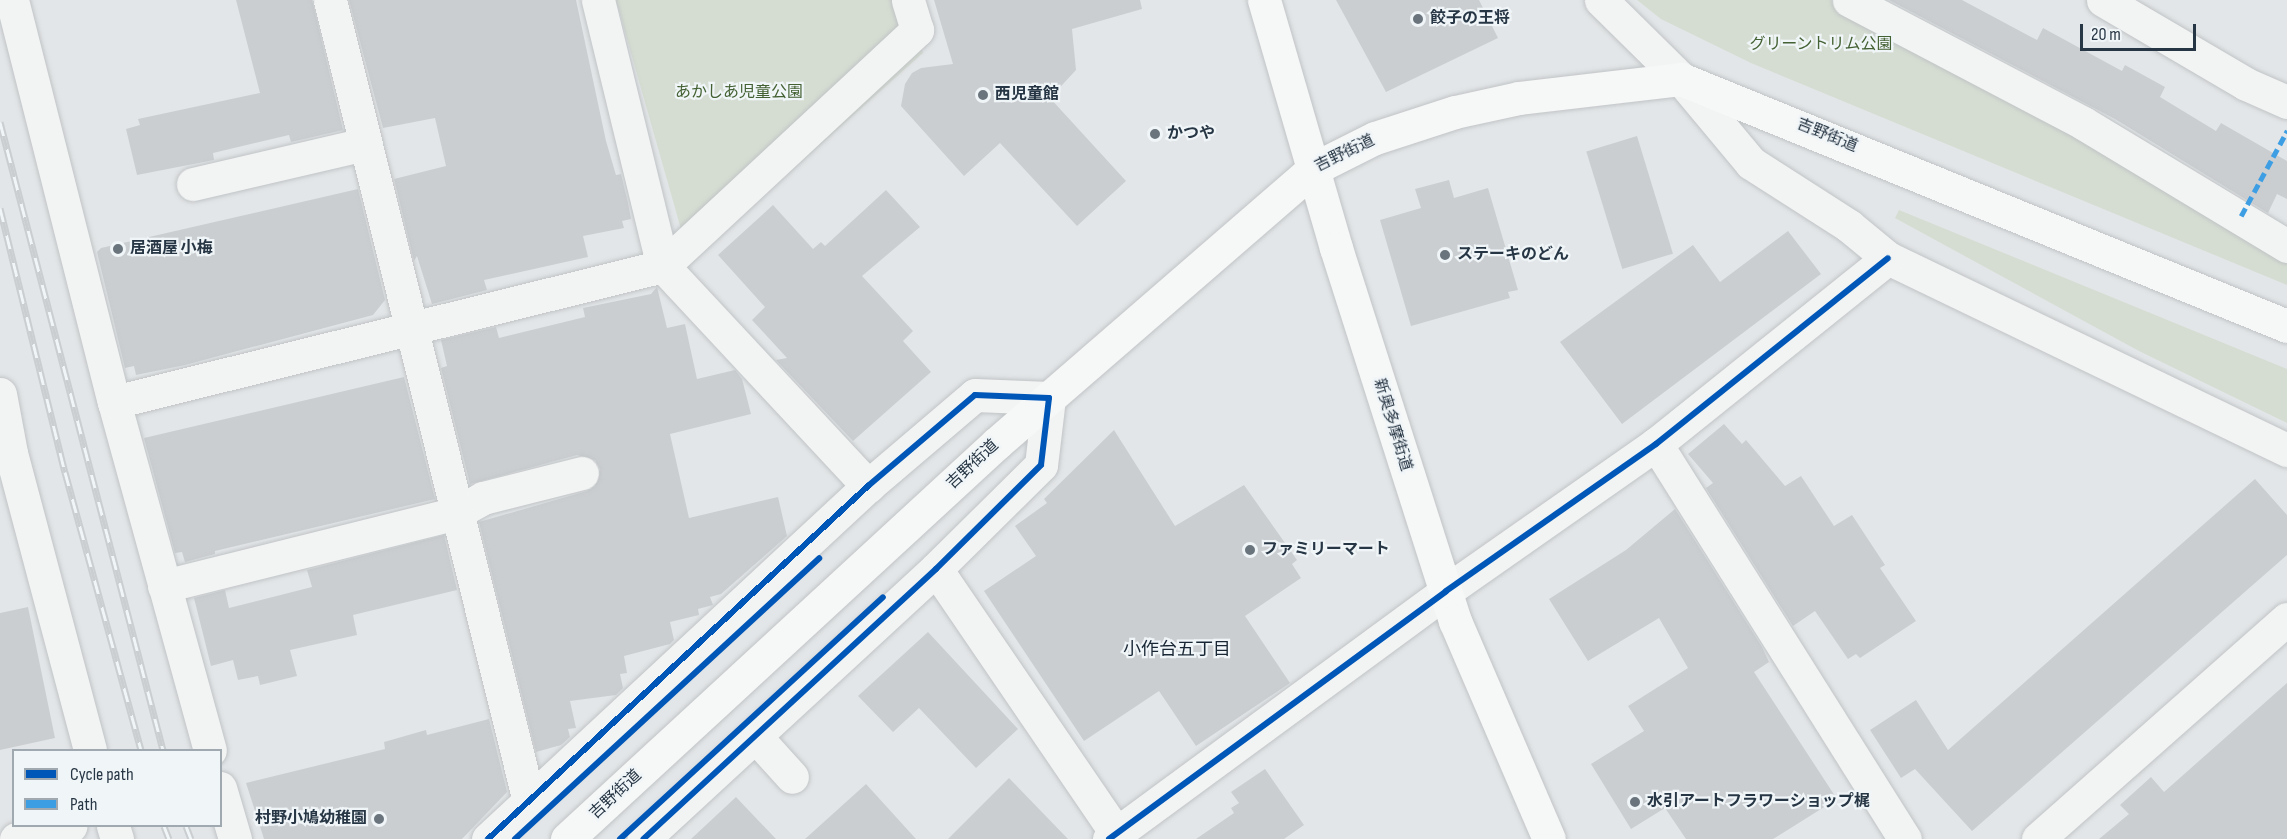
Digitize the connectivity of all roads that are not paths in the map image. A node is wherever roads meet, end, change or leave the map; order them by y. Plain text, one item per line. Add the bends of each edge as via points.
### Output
1 (12, 0) edge
2 (330, 0) edge
3 (598, 0) edge
4 (908, 0) edge
5 (1264, 0) edge
6 (1601, 0) edge
7 (1849, 0) edge
8 (2103, 0) edge
9 (1681, 79) junction
10 (2284, 95) edge
11 (365, 144) junction
12 (1313, 169) junction
13 (193, 184) dead end
14 (2287, 246) edge
15 (1888, 258) junction
16 (663, 266) junction
17 (2287, 326) edge
18 (411, 329) junction
19 (0, 394) edge
20 (1049, 398) junction
21 (114, 402) junction
22 (4, 427) edge
23 (1656, 444) junction
24 (2287, 450) edge
25 (582, 473) dead end
26 (868, 486) junction
27 (456, 513) junction
28 (936, 569) junction
29 (164, 586) junction
30 (1446, 591) junction
31 (2287, 619) edge
32 (755, 736) junction
33 (90, 749) edge
34 (210, 749) edge
35 (792, 777) dead end
36 (222, 795) edge
37 (529, 801) junction
38 (62, 827) edge
39 (1115, 837) edge
40 (16, 839) edge
41 (235, 839) edge
42 (488, 839) edge
43 (567, 839) edge
44 (643, 839) edge
45 (1549, 839) edge
46 (1905, 839) edge
47 (2038, 839) edge

1 - 21 street
2 - 11 street
3 - 16 street
4 - 16 street via 917,30
5 - 12 main road, 新奥多摩街道
6 - 9 street
7 - 14 street via 2083,123
8 - 10 street via 2246,84
9 - 12 main road, 吉野街道 via 1519,98 1455,112 1375,138
9 - 15 street via 1751,162 1849,226
9 - 17 main road, 吉野街道
11 - 13 street
11 - 18 street
12 - 20 main road, 吉野街道
12 - 30 main road, 新奥多摩街道
15 - 23 street
15 - 24 street
16 - 18 street
16 - 26 street
18 - 21 street
18 - 27 street
19 - 22 street
20 - 26 street via 975,395
20 - 28 street via 1041,465
20 - 43 main road, 吉野街道
21 - 29 street
22 - 33 street
23 - 30 street
23 - 46 street
25 - 27 street via 483,498
26 - 37 street
27 - 29 street
27 - 37 street
28 - 32 street
28 - 39 street
29 - 34 street
30 - 39 street
30 - 45 main road, 新奥多摩街道
31 - 47 street
32 - 35 street
32 - 44 street
36 - 41 street
37 - 42 street
38 - 40 street

